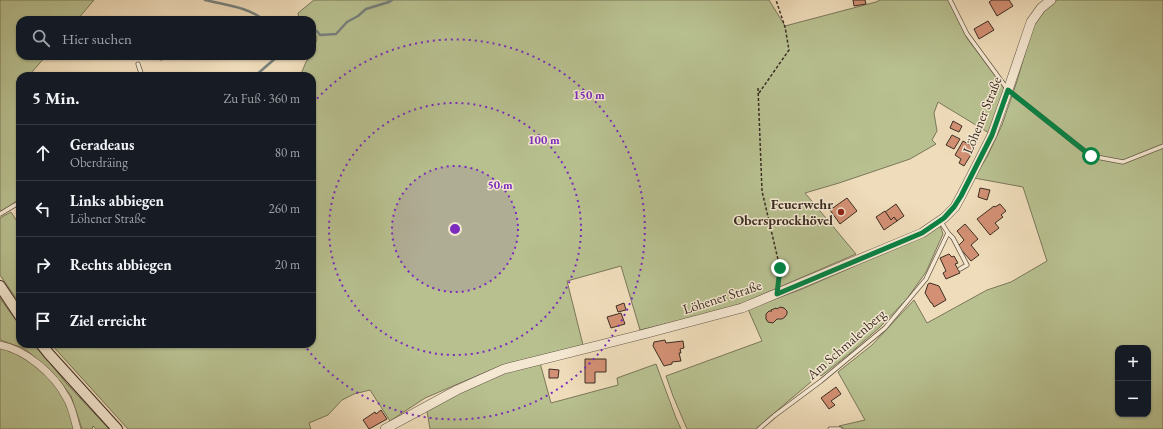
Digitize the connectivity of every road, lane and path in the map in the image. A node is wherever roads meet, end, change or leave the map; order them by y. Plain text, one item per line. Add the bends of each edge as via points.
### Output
1 (776, 0) edge
2 (950, 0) edge
3 (1051, 0) edge
4 (138, 64) dead end
5 (142, 72) edge
6 (758, 88) dead end
7 (1008, 90) junction
8 (759, 94) junction
9 (1163, 146) edge
10 (16, 204) edge
11 (0, 214) edge
12 (940, 221) junction
13 (948, 232) junction
14 (960, 269) dead end
15 (0, 286) edge
16 (777, 294) junction
17 (16, 310) edge
18 (0, 345) edge
19 (44, 348) edge
20 (77, 429) edge
21 (116, 429) edge
22 (385, 429) edge
23 (759, 429) edge
24 (830, 429) edge
25 (840, 429) edge

1 - 8 path via 789,50
2 - 7 lane via 967,34
3 - 7 street, Löhener Straße via 1041,8 1031,22
4 - 5 lane
6 - 8 path
7 - 9 lane via 1091,156 1124,162
7 - 12 street, Löhener Straße via 992,135 961,196
8 - 16 path via 762,191 780,268
10 - 11 lane
12 - 13 lane
12 - 16 street, Löhener Straße via 922,233
13 - 14 lane via 967,265
13 - 23 lane, Am Schmalenberg via 926,279 885,328
15 - 17 main road
16 - 22 street, Löhener Straße via 742,308 504,369 457,390
18 - 20 street via 25,354 50,375 67,397
19 - 21 main road
24 - 25 lane

